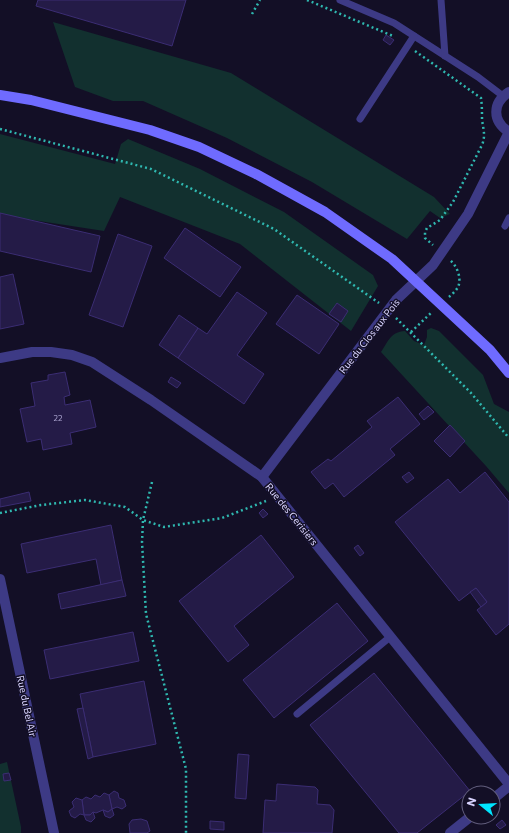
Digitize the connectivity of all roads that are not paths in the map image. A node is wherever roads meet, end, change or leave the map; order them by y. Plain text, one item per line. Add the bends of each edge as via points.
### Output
1 (340, 0) edge
2 (441, 0) edge
3 (414, 36) junction
4 (446, 56) junction
5 (506, 94) edge
6 (0, 95) edge
7 (360, 119) dead end
8 (509, 132) edge
9 (509, 218) edge
10 (505, 226) dead end
11 (416, 281) junction
12 (0, 358) edge
13 (509, 373) edge
14 (262, 477) junction
15 (0, 579) edge
16 (390, 637) junction
17 (297, 714) dead end
18 (509, 785) edge
19 (501, 792) edge
20 (461, 824) edge
21 (54, 833) edge
22 (450, 833) edge

1 - 3 lane via 394,23
2 - 4 lane
3 - 4 lane
3 - 7 lane
4 - 5 lane
5 - 8 street via 499,101 496,115 503,128
6 - 11 main road via 32,100 150,130 199,147 256,174 325,212 392,259
8 - 11 street, Rue du Clos aux Pois via 468,214 433,265
9 - 10 lane
11 - 13 main road via 490,350
11 - 14 street, Rue du Clos aux Pois via 396,300
12 - 14 street, Rue des Cerisiers via 32,352 51,352 72,355 92,362
14 - 16 street, Rue des Cerisiers
15 - 21 street, Rue du Bel Air
16 - 17 lane
16 - 18 street, Rue des Cerisiers
18 - 19 street
20 - 22 street

